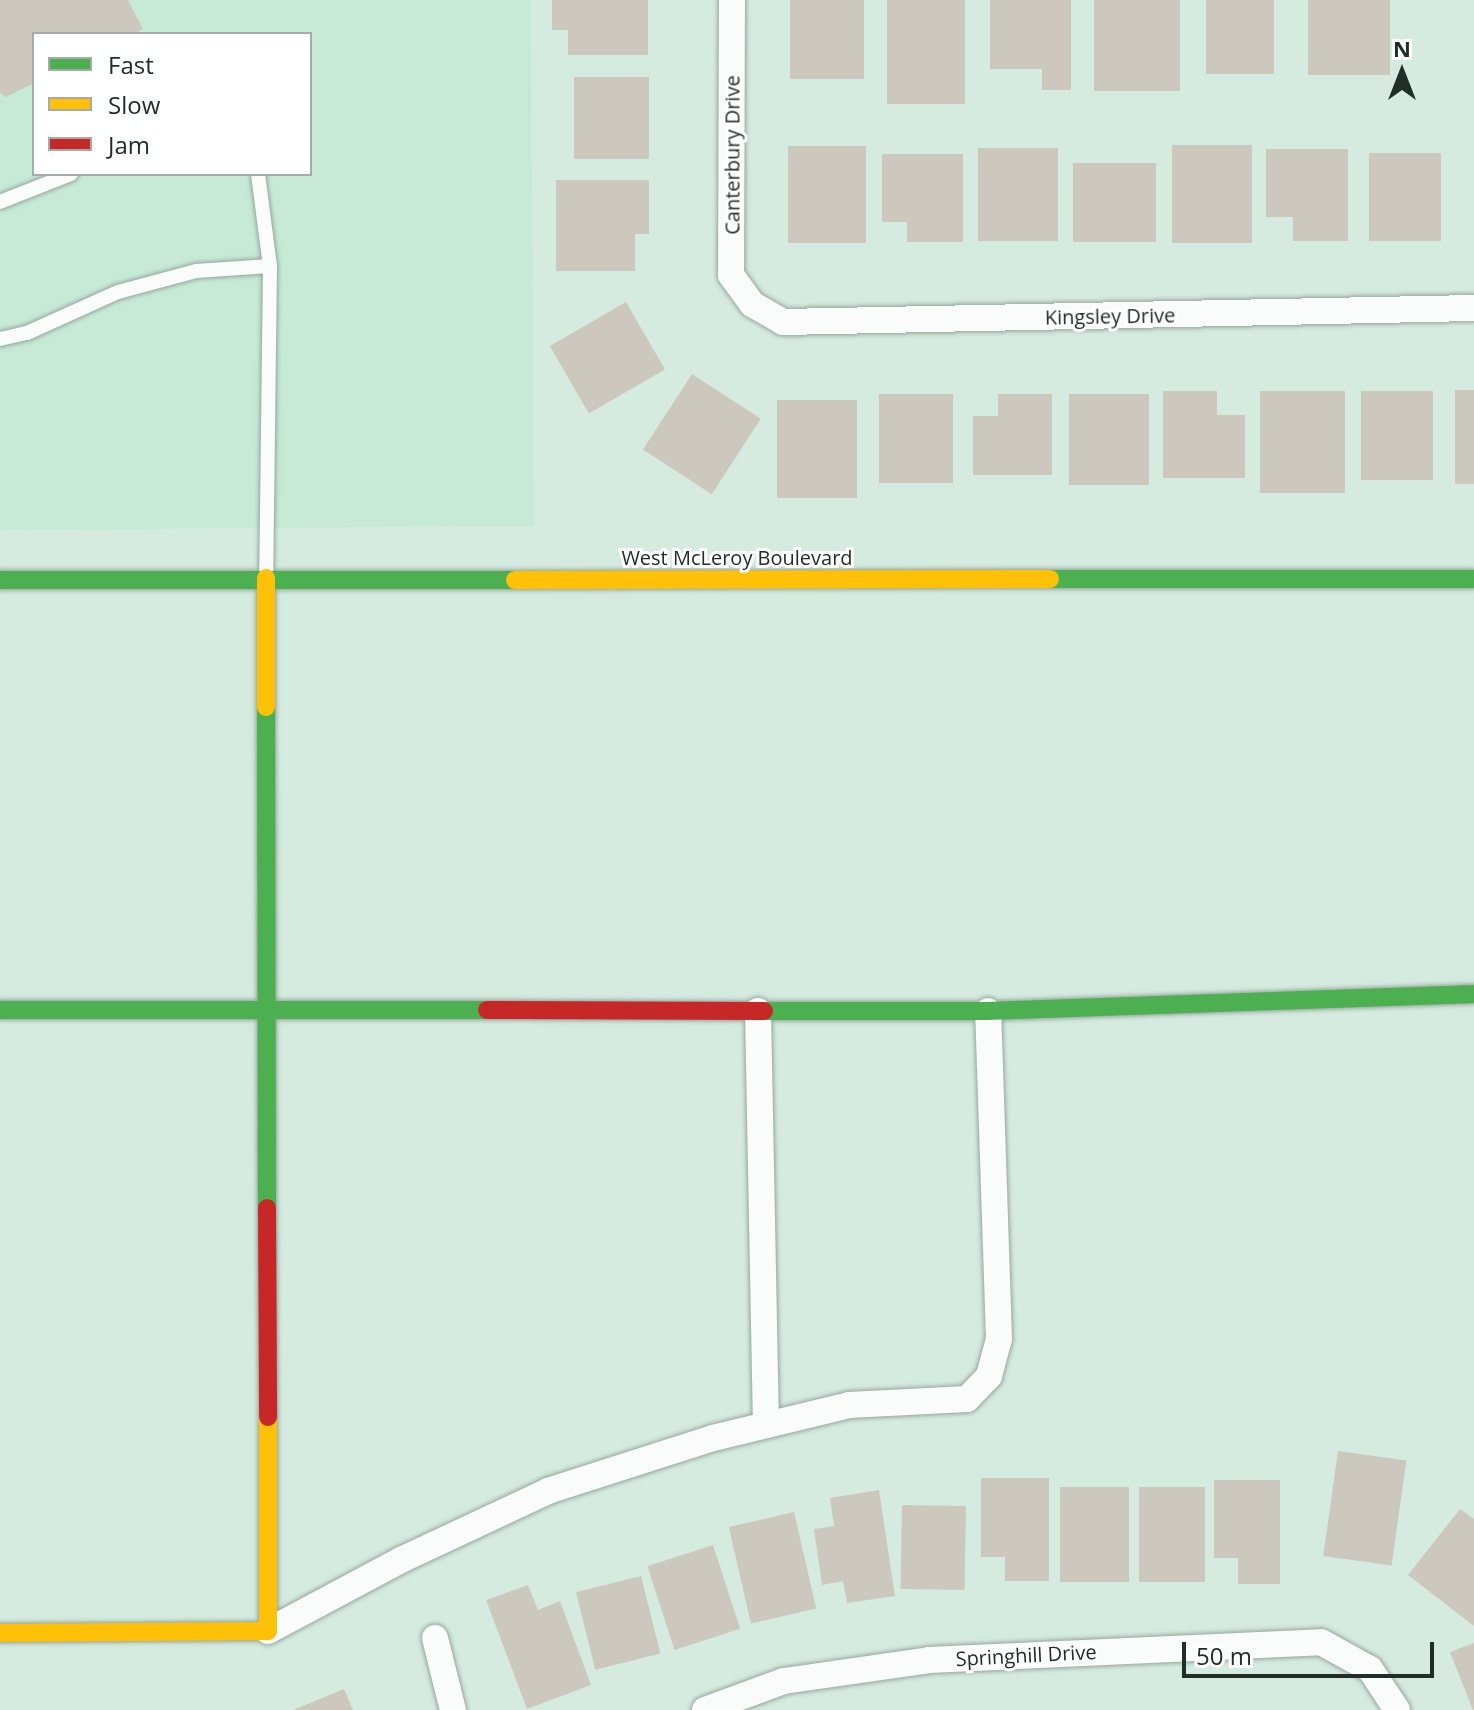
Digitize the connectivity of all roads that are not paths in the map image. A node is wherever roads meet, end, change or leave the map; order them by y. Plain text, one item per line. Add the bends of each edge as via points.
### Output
1 (732, 0) edge
2 (66, 176) edge
3 (258, 176) edge
4 (0, 202) edge
5 (270, 266) junction
6 (752, 304) joint
7 (1474, 308) edge
8 (0, 339) edge
9 (266, 578) junction
10 (1474, 579) edge
11 (0, 580) edge
12 (1474, 994) edge
13 (0, 1010) edge
14 (269, 1010) junction
15 (758, 1011) junction
16 (988, 1011) junction
17 (766, 1425) junction
18 (268, 1631) junction
19 (0, 1633) edge
20 (435, 1638) dead end
21 (453, 1710) edge
22 (705, 1710) edge
23 (1397, 1710) edge

1 - 6 street, Canterbury Drive via 731,275
2 - 4 lane
3 - 5 lane
5 - 8 lane via 196,271 157,281
5 - 9 lane
6 - 7 street, Kingsley Drive via 783,322
9 - 10 street, West McLeroy Boulevard
9 - 11 street, West McLeroy Boulevard
9 - 14 street
12 - 16 street
13 - 14 street
14 - 15 street
14 - 18 street
15 - 16 street
15 - 17 street
16 - 17 street via 999,1339 989,1376 967,1399 849,1405
17 - 18 street via 548,1491 401,1560
18 - 19 street
20 - 21 street
22 - 23 street, Springhill Drive via 784,1681 929,1660 1321,1642 1351,1655 1391,1694

